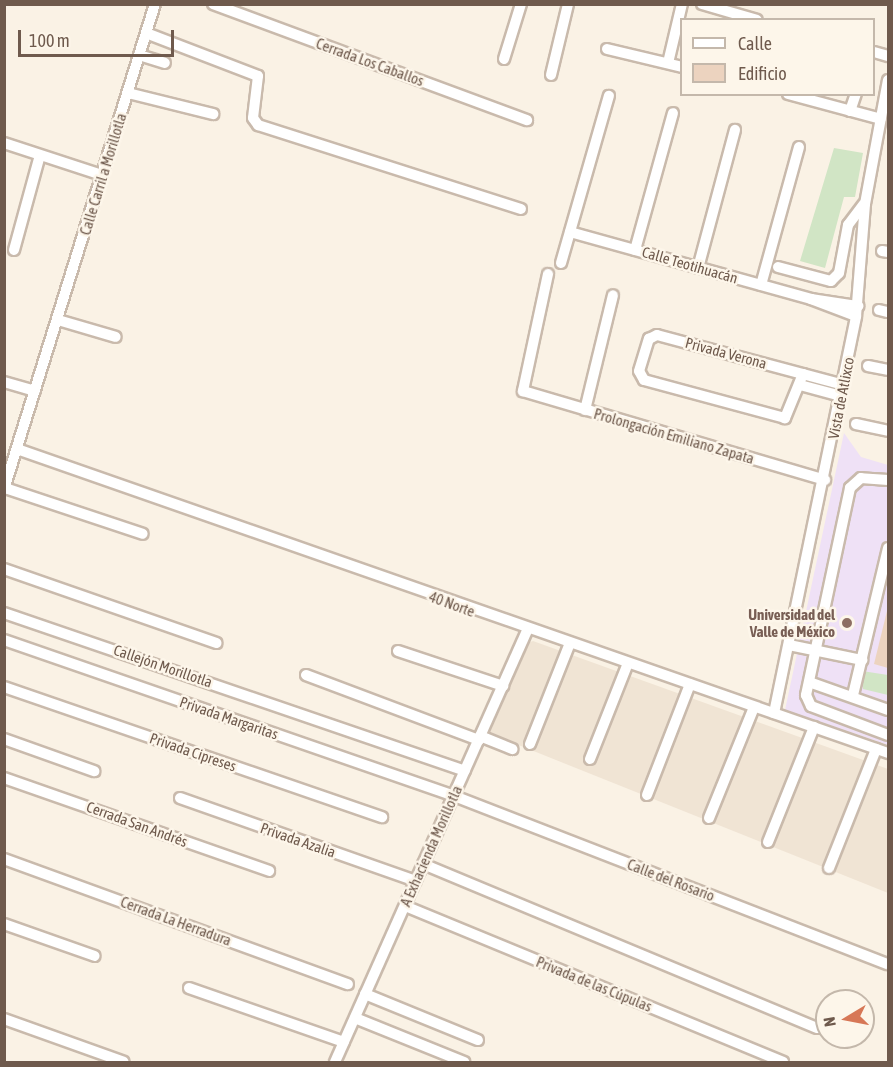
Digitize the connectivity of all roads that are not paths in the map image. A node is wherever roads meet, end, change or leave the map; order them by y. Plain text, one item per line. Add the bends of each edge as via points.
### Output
1 (155, 4) edge
2 (213, 4) edge
3 (521, 4) edge
4 (568, 4) edge
5 (682, 4) edge
6 (702, 4) edge
7 (750, 18) edge
8 (146, 33) junction
9 (607, 49) dead end
10 (139, 55) junction
11 (504, 59) dead end
12 (165, 63) dead end
13 (668, 63) junction
14 (680, 66) edge
15 (551, 75) dead end
16 (888, 80) edge
17 (128, 93) junction
18 (609, 96) dead end
19 (795, 96) edge
20 (855, 96) edge
21 (850, 111) junction
22 (673, 113) dead end
23 (213, 114) dead end
24 (880, 119) junction
25 (527, 120) dead end
26 (735, 130) dead end
27 (4, 143) edge
28 (799, 147) dead end
29 (40, 155) junction
30 (102, 175) junction
31 (865, 204) junction
32 (521, 209) dead end
33 (570, 232) junction
34 (14, 250) dead end
35 (635, 250) junction
36 (561, 263) dead end
37 (778, 267) dead end
38 (698, 268) junction
39 (548, 274) dead end
40 (761, 285) junction
41 (613, 295) dead end
42 (857, 311) junction
43 (58, 320) junction
44 (116, 337) dead end
45 (868, 366) dead end
46 (888, 370) edge
47 (801, 380) junction
48 (4, 382) edge
49 (842, 390) junction
50 (35, 391) junction
51 (585, 410) junction
52 (856, 424) dead end
53 (888, 431) edge
54 (17, 449) junction
55 (825, 480) junction
56 (888, 480) edge
57 (5, 488) edge
58 (142, 534) dead end
59 (888, 548) edge
60 (4, 569) edge
61 (4, 613) edge
62 (527, 630) junction
63 (4, 640) edge
64 (216, 643) dead end
65 (570, 643) junction
66 (789, 645) junction
67 (815, 650) junction
68 (399, 651) dead end
69 (861, 660) junction
70 (628, 663) junction
71 (306, 675) dead end
72 (809, 682) junction
73 (690, 684) junction
74 (502, 686) junction
75 (4, 687) edge
76 (853, 695) junction
77 (754, 706) junction
78 (888, 710) edge
79 (774, 713) junction
80 (814, 728) junction
81 (888, 735) edge
82 (479, 738) junction
83 (4, 739) edge
84 (530, 744) dead end
85 (876, 749) junction
86 (513, 750) dead end
87 (888, 753) edge
88 (590, 759) dead end
89 (94, 771) dead end
90 (465, 771) junction
91 (4, 777) edge
92 (647, 795) dead end
93 (454, 796) junction
94 (180, 798) dead end
95 (382, 817) dead end
96 (709, 818) dead end
97 (768, 842) dead end
98 (4, 858) edge
99 (423, 864) junction
100 (830, 868) dead end
101 (269, 871) dead end
102 (416, 881) junction
103 (405, 906) junction
104 (4, 924) edge
105 (95, 956) dead end
106 (888, 964) edge
107 (348, 984) dead end
108 (189, 988) dead end
109 (366, 994) junction
110 (355, 1018) junction
111 (4, 1019) edge
112 (815, 1027) edge
113 (478, 1041) dead end
114 (344, 1042) junction
115 (124, 1062) edge
116 (335, 1062) edge
117 (464, 1062) edge
118 (783, 1062) edge

1 - 8 street, Calle Carril a Morillotla
2 - 25 street, Cerrada Los Caballos
3 - 11 street
4 - 15 street
5 - 13 street
6 - 7 street
8 - 10 street, Calle Carril a Morillotla
8 - 32 street via 258,76 253,118 258,125
9 - 13 street
10 - 12 street
10 - 17 street, Calle Carril a Morillotla
13 - 14 street
16 - 24 street, Vista de Atlixco
17 - 23 street
17 - 30 street, Calle Carril a Morillotla
18 - 33 street
19 - 21 street
20 - 21 street
21 - 24 street
22 - 35 street
24 - 31 street, Vista de Atlixco
26 - 38 street
27 - 29 street
28 - 40 street
29 - 30 street
29 - 34 street
30 - 43 street, Calle Carril a Morillotla
31 - 37 street via 849,225 839,273 831,281
31 - 42 street, Vista de Atlixco
33 - 35 street, Calle Teotihuacán
33 - 36 street
35 - 38 street, Calle Teotihuacán
38 - 40 street, Calle Teotihuacán
39 - 51 street, Prolongación Emiliano Zapata via 523,391
40 - 42 street, Calle Teotihuacán
41 - 51 street
42 - 49 street, Vista de Atlixco
43 - 44 street
43 - 50 street, Calle Carril a Morillotla
45 - 46 street
47 - 47 street, Privada Verona via 652,335 640,376 785,418
47 - 49 street, Privada Verona
48 - 50 street
49 - 55 street, Vista de Atlixco
50 - 54 street, Calle Carril a Morillotla
51 - 55 street, Prolongación Emiliano Zapata
52 - 53 street
54 - 57 street, Calle Carril a Morillotla
54 - 62 street, 40 Norte
55 - 66 street, Vista de Atlixco
56 - 67 street via 861,478 850,488
57 - 58 street
59 - 69 street
60 - 64 street
61 - 90 street, Callejón Morillotla
62 - 65 street, 40 Norte
62 - 74 street, A Exhacienda Morillotla
63 - 93 street, Privada Margaritas
65 - 70 street, 40 Norte
65 - 84 street
66 - 67 street
66 - 79 street, Vista de Atlixco
67 - 69 street
67 - 72 street
68 - 74 street
69 - 76 street
70 - 73 street, 40 Norte
70 - 88 street
71 - 82 street
72 - 76 street
72 - 81 street via 811,706
73 - 77 street, 40 Norte
73 - 92 street
74 - 82 street, A Exhacienda Morillotla
75 - 95 street, Privada Cipreses
76 - 78 street
77 - 79 street, 40 Norte
77 - 96 street
79 - 80 street, 40 Norte
80 - 85 street, 40 Norte
80 - 97 street
82 - 86 street
82 - 90 street, A Exhacienda Morillotla
83 - 89 street
85 - 87 street, 40 Norte
85 - 100 street
90 - 93 street, A Exhacienda Morillotla
91 - 101 street, Cerrada San Andrés
93 - 99 street, A Exhacienda Morillotla
93 - 106 street, Calle del Rosario
94 - 102 street, Privada Azalia
98 - 107 street, Cerrada La Herradura
99 - 102 street, A Exhacienda Morillotla
99 - 112 street
102 - 103 street, A Exhacienda Morillotla
103 - 109 street, A Exhacienda Morillotla
103 - 118 street, Privada de las Cúpulas
104 - 105 street
108 - 114 street
109 - 110 street, A Exhacienda Morillotla
109 - 113 street
110 - 114 street, A Exhacienda Morillotla
110 - 117 street
111 - 115 street
114 - 116 street, A Exhacienda Morillotla

